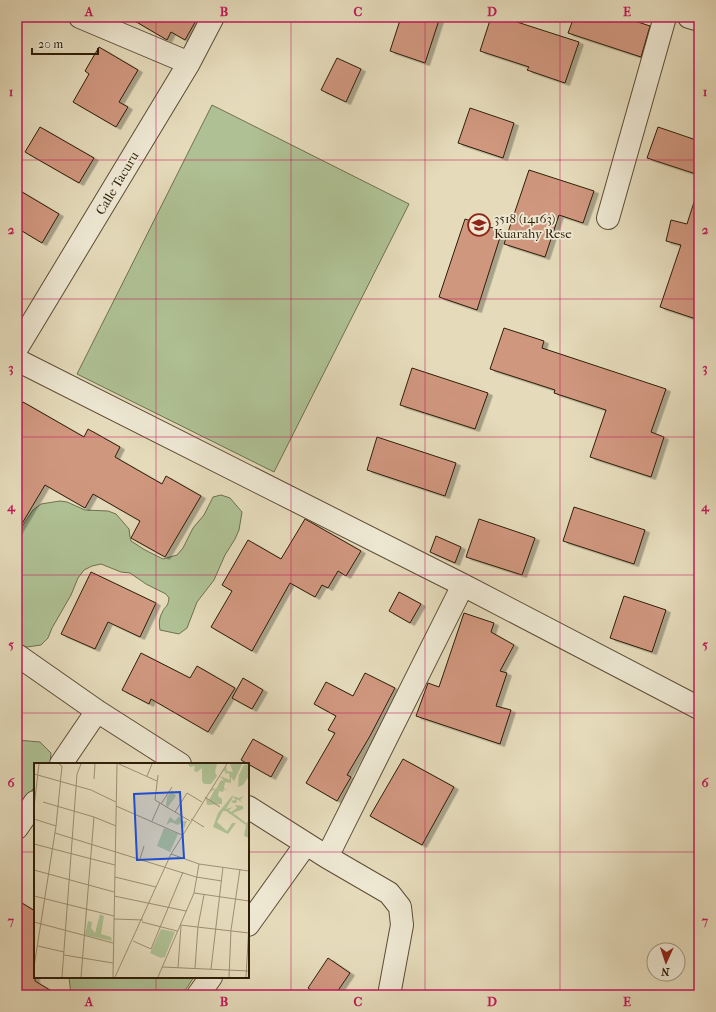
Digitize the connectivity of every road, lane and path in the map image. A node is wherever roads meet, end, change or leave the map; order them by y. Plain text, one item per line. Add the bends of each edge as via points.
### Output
1 (80, 17) edge
2 (213, 17) edge
3 (665, 17) edge
4 (689, 17) edge
5 (699, 20) edge
6 (190, 63) junction
7 (608, 218) dead end
8 (17, 348) edge
9 (17, 360) edge
10 (462, 585) junction
11 (17, 655) edge
12 (699, 708) edge
13 (97, 712) junction
14 (62, 763) edge
15 (178, 763) edge
16 (34, 803) edge
17 (249, 808) edge
18 (17, 828) edge
19 (306, 844) junction
20 (327, 857) junction
21 (249, 924) edge
22 (210, 978) edge
23 (198, 995) edge
24 (389, 995) edge

1 - 6 street
2 - 6 street, Calle Tacuru
3 - 7 street
4 - 5 street
6 - 8 street, Calle Tacuru
9 - 10 street
10 - 12 street
10 - 20 street
11 - 13 street
13 - 14 street
13 - 15 street
16 - 18 street
17 - 19 street
19 - 20 street
19 - 21 street
20 - 24 street via 389,893 400,908 402,925
22 - 23 street

